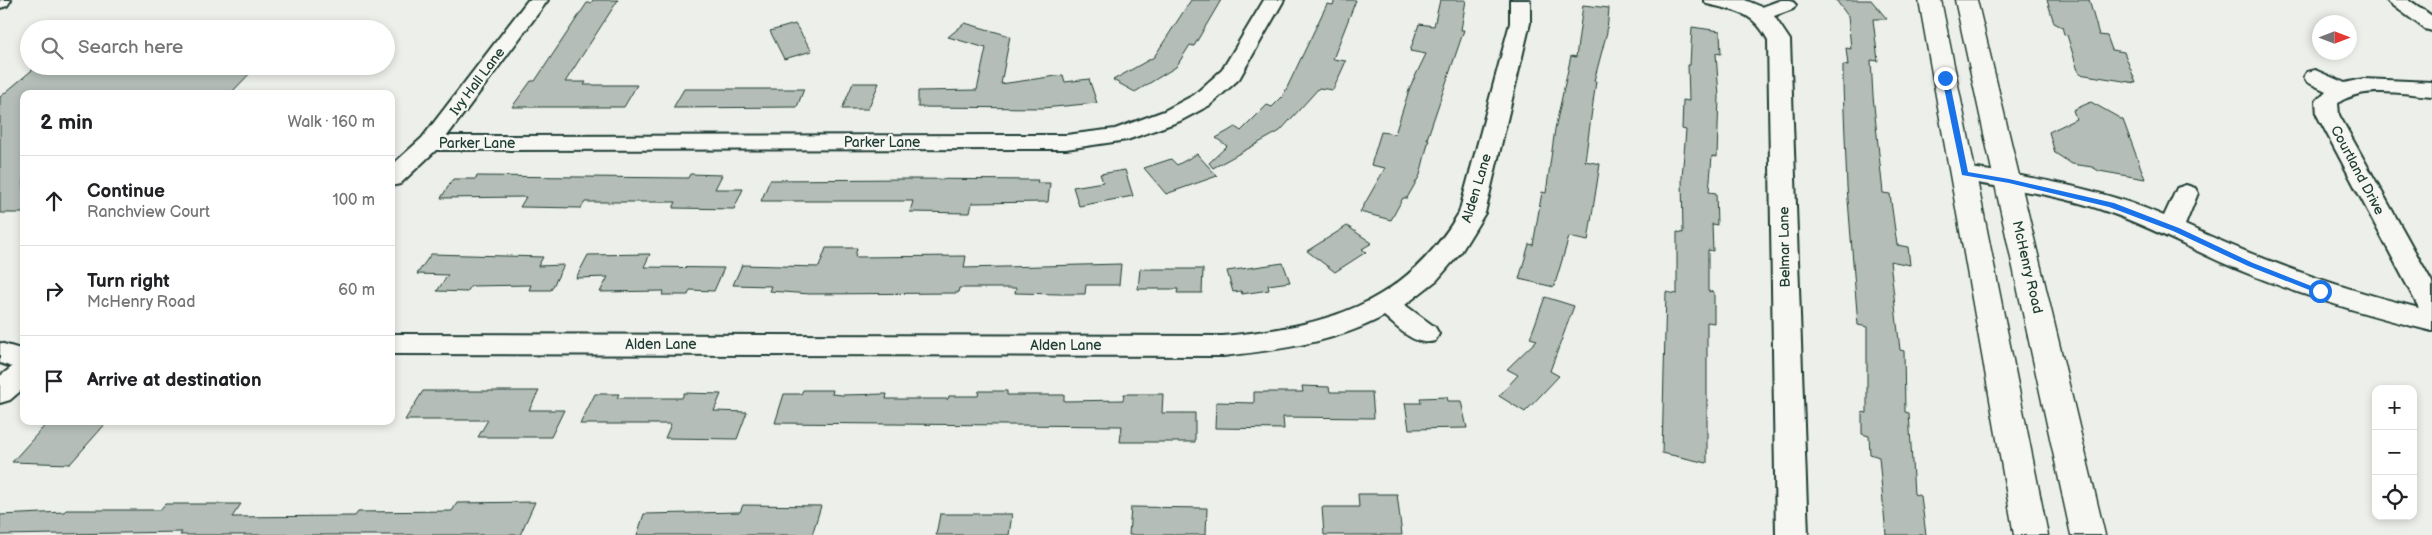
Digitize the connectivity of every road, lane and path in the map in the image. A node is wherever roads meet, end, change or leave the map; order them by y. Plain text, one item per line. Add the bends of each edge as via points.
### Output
1 (538, 0) edge
2 (1274, 0) edge
3 (1520, 0) edge
4 (1714, 0) edge
5 (1930, 0) edge
6 (1966, 0) edge
7 (2396, 0) edge
8 (1786, 6) dead end
9 (1760, 14) junction
10 (2432, 25) edge
11 (2315, 77) dead end
12 (2432, 89) edge
13 (2342, 90) junction
14 (430, 143) junction
15 (1964, 174) junction
16 (395, 175) edge
17 (2009, 181) junction
18 (2186, 193) dead end
19 (2171, 228) junction
20 (1388, 305) junction
21 (2432, 307) edge
22 (2432, 321) edge
23 (1425, 334) dead end
24 (395, 344) edge
25 (0, 353) edge
26 (20, 359) edge
27 (20, 375) edge
28 (0, 392) edge
29 (1792, 535) edge
30 (2031, 535) edge
31 (2088, 535) edge

1 - 14 street, Ivy Hall Lane
2 - 14 street, Parker Lane via 1231,74 1202,100 1172,116 1119,135 1066,142
3 - 20 street, Alden Lane via 1520,23 1472,214 1462,235 1442,261 1421,282
4 - 9 street, Belmar Lane via 1741,5
5 - 15 main road
6 - 17 main road, McHenry Road
7 - 10 street
8 - 9 street
9 - 29 street, Belmar Lane via 1779,40
11 - 13 street
12 - 13 street via 2363,86
13 - 21 street, Courtland Drive via 2327,101 2328,115
14 - 16 street, Ivy Hall Lane
15 - 17 street
15 - 30 main road
17 - 19 street via 2112,205
17 - 31 main road, McHenry Road
18 - 19 street
19 - 22 street via 2320,291
20 - 23 street
20 - 24 street, Alden Lane via 1339,325 1280,339 1223,346
25 - 26 street
27 - 28 street

